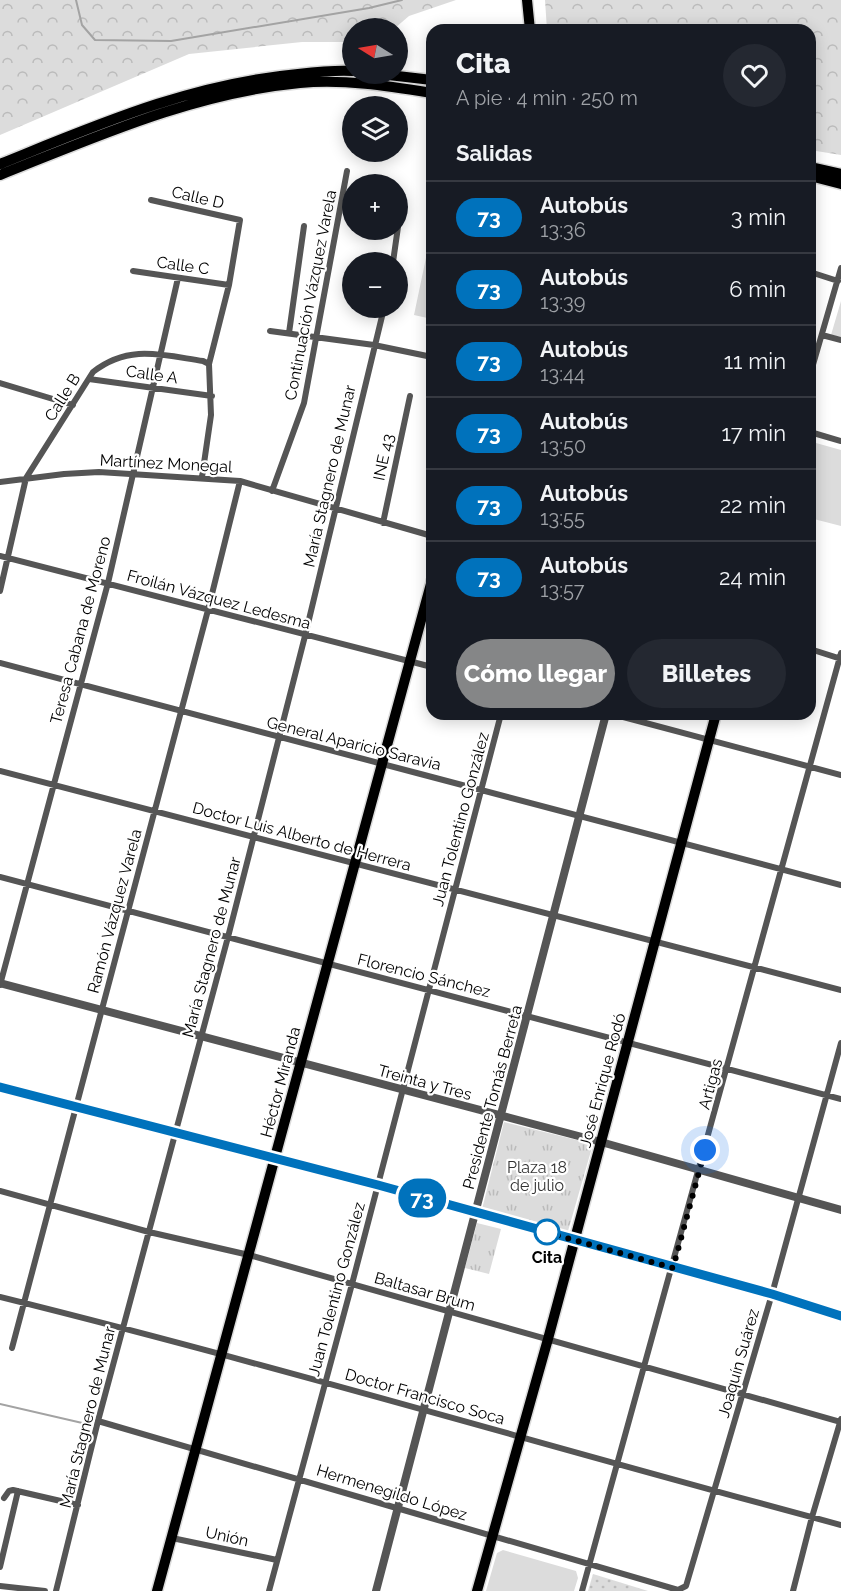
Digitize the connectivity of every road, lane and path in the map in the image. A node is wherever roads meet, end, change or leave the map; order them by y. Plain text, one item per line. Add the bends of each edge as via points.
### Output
1 (526, 0) edge
2 (530, 24) edge
3 (342, 71) edge
4 (408, 77) edge
5 (426, 79) edge
6 (426, 92) edge
7 (0, 164) edge
8 (816, 168) edge
9 (347, 171) dead end
10 (841, 174) edge
11 (0, 175) edge
12 (816, 178) edge
13 (841, 184) edge
14 (151, 200) dead end
15 (304, 226) dead end
16 (841, 268) edge
17 (133, 271) dead end
18 (816, 274) edge
19 (178, 278) junction
20 (837, 280) junction
21 (229, 285) junction
22 (381, 318) edge
23 (270, 331) dead end
24 (289, 333) junction
25 (822, 335) junction
26 (318, 336) junction
27 (841, 340) edge
28 (374, 345) junction
29 (160, 355) junction
30 (816, 355) edge
31 (426, 356) edge
32 (209, 364) junction
33 (89, 379) junction
34 (0, 383) edge
35 (153, 388) junction
36 (212, 396) junction
37 (410, 396) dead end
38 (73, 405) junction
39 (816, 434) edge
40 (841, 441) edge
41 (133, 474) junction
42 (202, 477) junction
43 (26, 478) junction
44 (240, 481) junction
45 (0, 482) edge
46 (272, 491) junction
47 (335, 509) junction
48 (383, 523) junction
49 (426, 534) edge
50 (0, 556) edge
51 (9, 558) junction
52 (108, 583) junction
53 (0, 591) edge
54 (426, 603) edge
55 (208, 610) junction
56 (305, 636) junction
57 (816, 651) edge
58 (841, 656) edge
59 (411, 662) junction
60 (0, 663) edge
61 (426, 666) edge
62 (80, 685) junction
63 (181, 712) junction
64 (500, 720) edge
65 (605, 720) edge
66 (635, 720) edge
67 (714, 720) edge
68 (278, 738) junction
69 (709, 739) junction
70 (383, 765) junction
71 (809, 767) junction
72 (0, 771) edge
73 (841, 776) edge
74 (54, 785) junction
75 (482, 790) junction
76 (155, 811) junction
77 (581, 815) junction
78 (253, 837) junction
79 (682, 842) junction
80 (355, 864) junction
81 (782, 869) junction
82 (0, 877) edge
83 (28, 884) junction
84 (841, 885) edge
85 (455, 891) junction
86 (128, 911) junction
87 (554, 916) junction
88 (228, 937) junction
89 (654, 942) junction
90 (328, 964) junction
91 (754, 969) junction
92 (0, 984) edge
93 (841, 990) edge
94 (429, 991) junction
95 (102, 1010) junction
96 (528, 1015) junction
97 (201, 1037) junction
98 (628, 1042) junction
99 (841, 1043) edge
100 (301, 1063) junction
101 (728, 1068) junction
102 (0, 1087) edge
103 (403, 1089) junction
104 (827, 1095) junction
105 (841, 1099) edge
106 (76, 1107) junction
107 (501, 1117) junction
108 (176, 1133) junction
109 (601, 1142) junction
110 (275, 1158) junction
111 (700, 1170) junction
112 (378, 1185) junction
113 (0, 1191) edge
114 (798, 1198) junction
115 (49, 1205) junction
116 (841, 1210) edge
117 (475, 1213) junction
118 (149, 1232) junction
119 (575, 1240) junction
120 (249, 1255) junction
121 (673, 1268) junction
122 (352, 1284) junction
123 (772, 1294) junction
124 (0, 1297) edge
125 (23, 1303) junction
126 (449, 1311) junction
127 (841, 1316) edge
128 (123, 1328) junction
129 (548, 1339) junction
130 (12, 1348) dead end
131 (221, 1355) junction
132 (645, 1366) junction
133 (325, 1383) junction
134 (743, 1394) junction
135 (424, 1410) junction
136 (98, 1421) junction
137 (841, 1421) edge
138 (520, 1437) junction
139 (195, 1450) junction
140 (617, 1465) junction
141 (300, 1478) junction
142 (714, 1490) junction
143 (18, 1491) junction
144 (4, 1498) dead end
145 (78, 1505) junction
146 (398, 1509) junction
147 (812, 1517) junction
148 (841, 1525) edge
149 (492, 1537) junction
150 (172, 1538) junction
151 (277, 1560) junction
152 (590, 1564) junction
153 (0, 1567) edge
154 (0, 1586) edge
155 (686, 1586) joint
156 (45, 1591) edge
157 (56, 1591) edge
158 (157, 1591) edge
159 (269, 1591) edge
160 (376, 1591) edge
161 (477, 1591) edge
162 (582, 1591) edge
163 (678, 1591) edge
164 (793, 1591) edge

1 - 2 highway
3 - 7 highway via 272,76 215,86 136,110
4 - 5 highway
6 - 11 highway via 376,84 321,82 218,96 137,121
8 - 10 highway
9 - 26 street, Continuación Vázquez Varela
12 - 13 highway
14 - 21 street, Calle D via 240,220
15 - 24 street
16 - 20 street
17 - 19 street, Calle C
18 - 20 street
19 - 21 street, Calle C
19 - 29 street, Teresa Cabana de Moreno
20 - 25 street
21 - 32 street
22 - 28 street, María Stagnero de Munar
23 - 24 street
24 - 26 street
25 - 27 street
25 - 30 street
26 - 28 street
26 - 46 street, Continuación Vázquez Varela via 304,403
28 - 31 street
28 - 47 street, María Stagnero de Munar
29 - 32 street, Calle B
29 - 33 street, Calle B via 138,353 115,359 93,372
29 - 35 street, Teresa Cabana de Moreno
32 - 36 street
33 - 35 street, Calle A
33 - 38 street, Calle B
34 - 38 street
35 - 36 street, Calle A
35 - 41 street, Teresa Cabana de Moreno
36 - 42 street
37 - 48 street, INE 43
38 - 43 street, Calle B
39 - 40 street
41 - 42 street, Martínez Monegal
41 - 43 street, Martínez Monegal via 76,473
41 - 52 street, Teresa Cabana de Moreno
42 - 44 street, Martínez Monegal
43 - 45 street, Martínez Monegal
43 - 51 street
44 - 46 street, Martínez Monegal
44 - 55 street, Ramón Vázquez Varela
46 - 47 street, Martínez Monegal
47 - 48 street, Martínez Monegal
47 - 56 street, María Stagnero de Munar
48 - 49 street, Martínez Monegal
50 - 51 street, Froilán Vázquez Ledesma
51 - 52 street, Froilán Vázquez Ledesma
51 - 53 street
52 - 55 street, Froilán Vázquez Ledesma
52 - 62 street, Teresa Cabana de Moreno
54 - 59 highway, Héctor Miranda
55 - 56 street, Froilán Vázquez Ledesma
55 - 63 street, Ramón Vázquez Varela
56 - 59 street, Froilán Vázquez Ledesma
56 - 68 street, María Stagnero de Munar
57 - 58 street
58 - 71 street, Artigas
59 - 61 street, Froilán Vázquez Ledesma
59 - 70 highway, Héctor Miranda
60 - 62 street, General Aparicio Saravia
62 - 63 street, General Aparicio Saravia
62 - 74 street, Teresa Cabana de Moreno
63 - 68 street, General Aparicio Saravia
63 - 76 street, Ramón Vázquez Varela
64 - 75 street, Juan Tolentino González
65 - 77 street, Presidente Tomás Berreta
66 - 69 street
67 - 69 highway, José Enrique Rodó
68 - 70 street, General Aparicio Saravia
68 - 78 street, María Stagnero de Munar
69 - 71 street
69 - 79 highway, José Enrique Rodó
70 - 75 street, General Aparicio Saravia
70 - 80 highway, Héctor Miranda
71 - 73 street
71 - 81 street, Artigas
72 - 74 street, Doctor Luis Alberto de Herrera
74 - 76 street, Doctor Luis Alberto de Herrera
74 - 83 street, Teresa Cabana de Moreno
75 - 77 street, General Aparicio Saravia
75 - 85 street, Juan Tolentino González
76 - 78 street, Doctor Luis Alberto de Herrera
76 - 86 street, Ramón Vázquez Varela
77 - 79 street, General Aparicio Saravia
77 - 87 street, Presidente Tomás Berreta
78 - 80 street, Doctor Luis Alberto de Herrera
78 - 88 street, María Stagnero de Munar
79 - 81 street, General Aparicio Saravia
79 - 89 highway, José Enrique Rodó
80 - 85 street, Doctor Luis Alberto de Herrera
80 - 90 highway, Héctor Miranda
81 - 84 street, General Aparicio Saravia
81 - 91 street, Artigas
82 - 83 street, Florencio Sánchez
83 - 86 street, Florencio Sánchez
83 - 92 street, Teresa Cabana de Moreno
85 - 87 street, Doctor Luis Alberto de Herrera
85 - 94 street, Juan Tolentino González
86 - 88 street, Florencio Sánchez
86 - 95 street, Ramón Vázquez Varela
87 - 89 street, Doctor Luis Alberto de Herrera
87 - 96 street, Presidente Tomás Berreta
88 - 90 street, Florencio Sánchez
88 - 97 street, María Stagnero de Munar
89 - 91 street, Doctor Luis Alberto de Herrera
89 - 98 highway, José Enrique Rodó
90 - 94 street, Florencio Sánchez
90 - 100 highway, Héctor Miranda
91 - 93 street, Doctor Luis Alberto de Herrera
91 - 101 street, Artigas
92 - 95 street, Treinta y Tres
94 - 96 street, Florencio Sánchez
94 - 103 street, Juan Tolentino González
95 - 97 street, Treinta y Tres
95 - 106 street, Ramón Vázquez Varela
96 - 98 street, Florencio Sánchez
96 - 107 street, Presidente Tomás Berreta
97 - 100 street, Treinta y Tres
97 - 108 street, María Stagnero de Munar
98 - 101 street, Florencio Sánchez
98 - 109 highway, José Enrique Rodó
99 - 104 street, Joaquín Suárez
100 - 103 street, Treinta y Tres
100 - 110 highway, Héctor Miranda
101 - 104 street, Florencio Sánchez
101 - 111 street, Artigas
102 - 106 street
103 - 107 street, Treinta y Tres
103 - 112 street, Juan Tolentino González
104 - 105 street, Florencio Sánchez
104 - 114 street, Joaquín Suárez
106 - 108 street
106 - 115 street, Ramón Vázquez Varela
107 - 109 street, Treinta y Tres
107 - 117 street, Presidente Tomás Berreta
108 - 110 street
108 - 118 street, María Stagnero de Munar
109 - 111 street, Treinta y Tres
109 - 119 highway, José Enrique Rodó
110 - 112 street
110 - 120 highway, Héctor Miranda
111 - 114 street, Treinta y Tres
111 - 121 street, Artigas
112 - 117 street
112 - 122 street, Juan Tolentino González
113 - 115 street, Baltasar Brum
114 - 116 street, Treinta y Tres
114 - 123 street, Joaquín Suárez
115 - 118 street, Baltasar Brum
115 - 125 street, Ramón Vázquez Varela
117 - 119 street
117 - 126 street, Presidente Tomás Berreta
118 - 120 street, Baltasar Brum
118 - 128 street, María Stagnero de Munar
119 - 121 street
119 - 129 highway, José Enrique Rodó
120 - 122 street, Baltasar Brum
120 - 131 highway, Héctor Miranda
121 - 123 street
121 - 132 street, Artigas
122 - 126 street, Baltasar Brum
122 - 133 street, Juan Tolentino González
123 - 127 street
123 - 134 street, Joaquín Suárez
124 - 125 street, Doctor Francisco Soca
125 - 128 street, Doctor Francisco Soca
125 - 130 street, Ramón Vázquez Varela
126 - 129 street, Baltasar Brum
126 - 135 street, Presidente Tomás Berreta
128 - 131 street, Doctor Francisco Soca
128 - 136 street, María Stagnero de Munar
129 - 132 street, Baltasar Brum
129 - 138 highway, José Enrique Rodó
131 - 133 street, Doctor Francisco Soca
131 - 139 highway, Héctor Miranda
132 - 134 street, Baltasar Brum
132 - 140 street, Artigas
133 - 135 street, Doctor Francisco Soca
133 - 141 street, Juan Tolentino González
134 - 137 street, Baltasar Brum
134 - 142 street, Joaquín Suárez
135 - 138 street, Doctor Francisco Soca
135 - 146 street, Presidente Tomás Berreta
136 - 139 street, Hermenegildo López
136 - 145 street, María Stagnero de Munar
137 - 147 street
138 - 140 street, Doctor Francisco Soca
138 - 149 highway, José Enrique Rodó
139 - 141 street, Hermenegildo López
139 - 150 highway, Héctor Miranda
140 - 142 street, Doctor Francisco Soca
140 - 152 street, Artigas
141 - 146 street, Hermenegildo López
141 - 151 street, Juan Tolentino González
142 - 147 street, Doctor Francisco Soca
142 - 155 street, Joaquín Suárez
143 - 144 street via 9,1491
143 - 145 street
143 - 153 street
145 - 157 street, María Stagnero de Munar
146 - 149 street, Hermenegildo López
146 - 160 street, Presidente Tomás Berreta
147 - 148 street, Doctor Francisco Soca
147 - 164 street
149 - 152 street, Hermenegildo López
149 - 161 highway, José Enrique Rodó
150 - 151 street, Unión
150 - 158 highway, Héctor Miranda
151 - 159 street, Juan Tolentino González
152 - 162 street, Artigas
152 - 163 street, Hermenegildo López
154 - 156 street
155 - 163 street, Hermenegildo López

